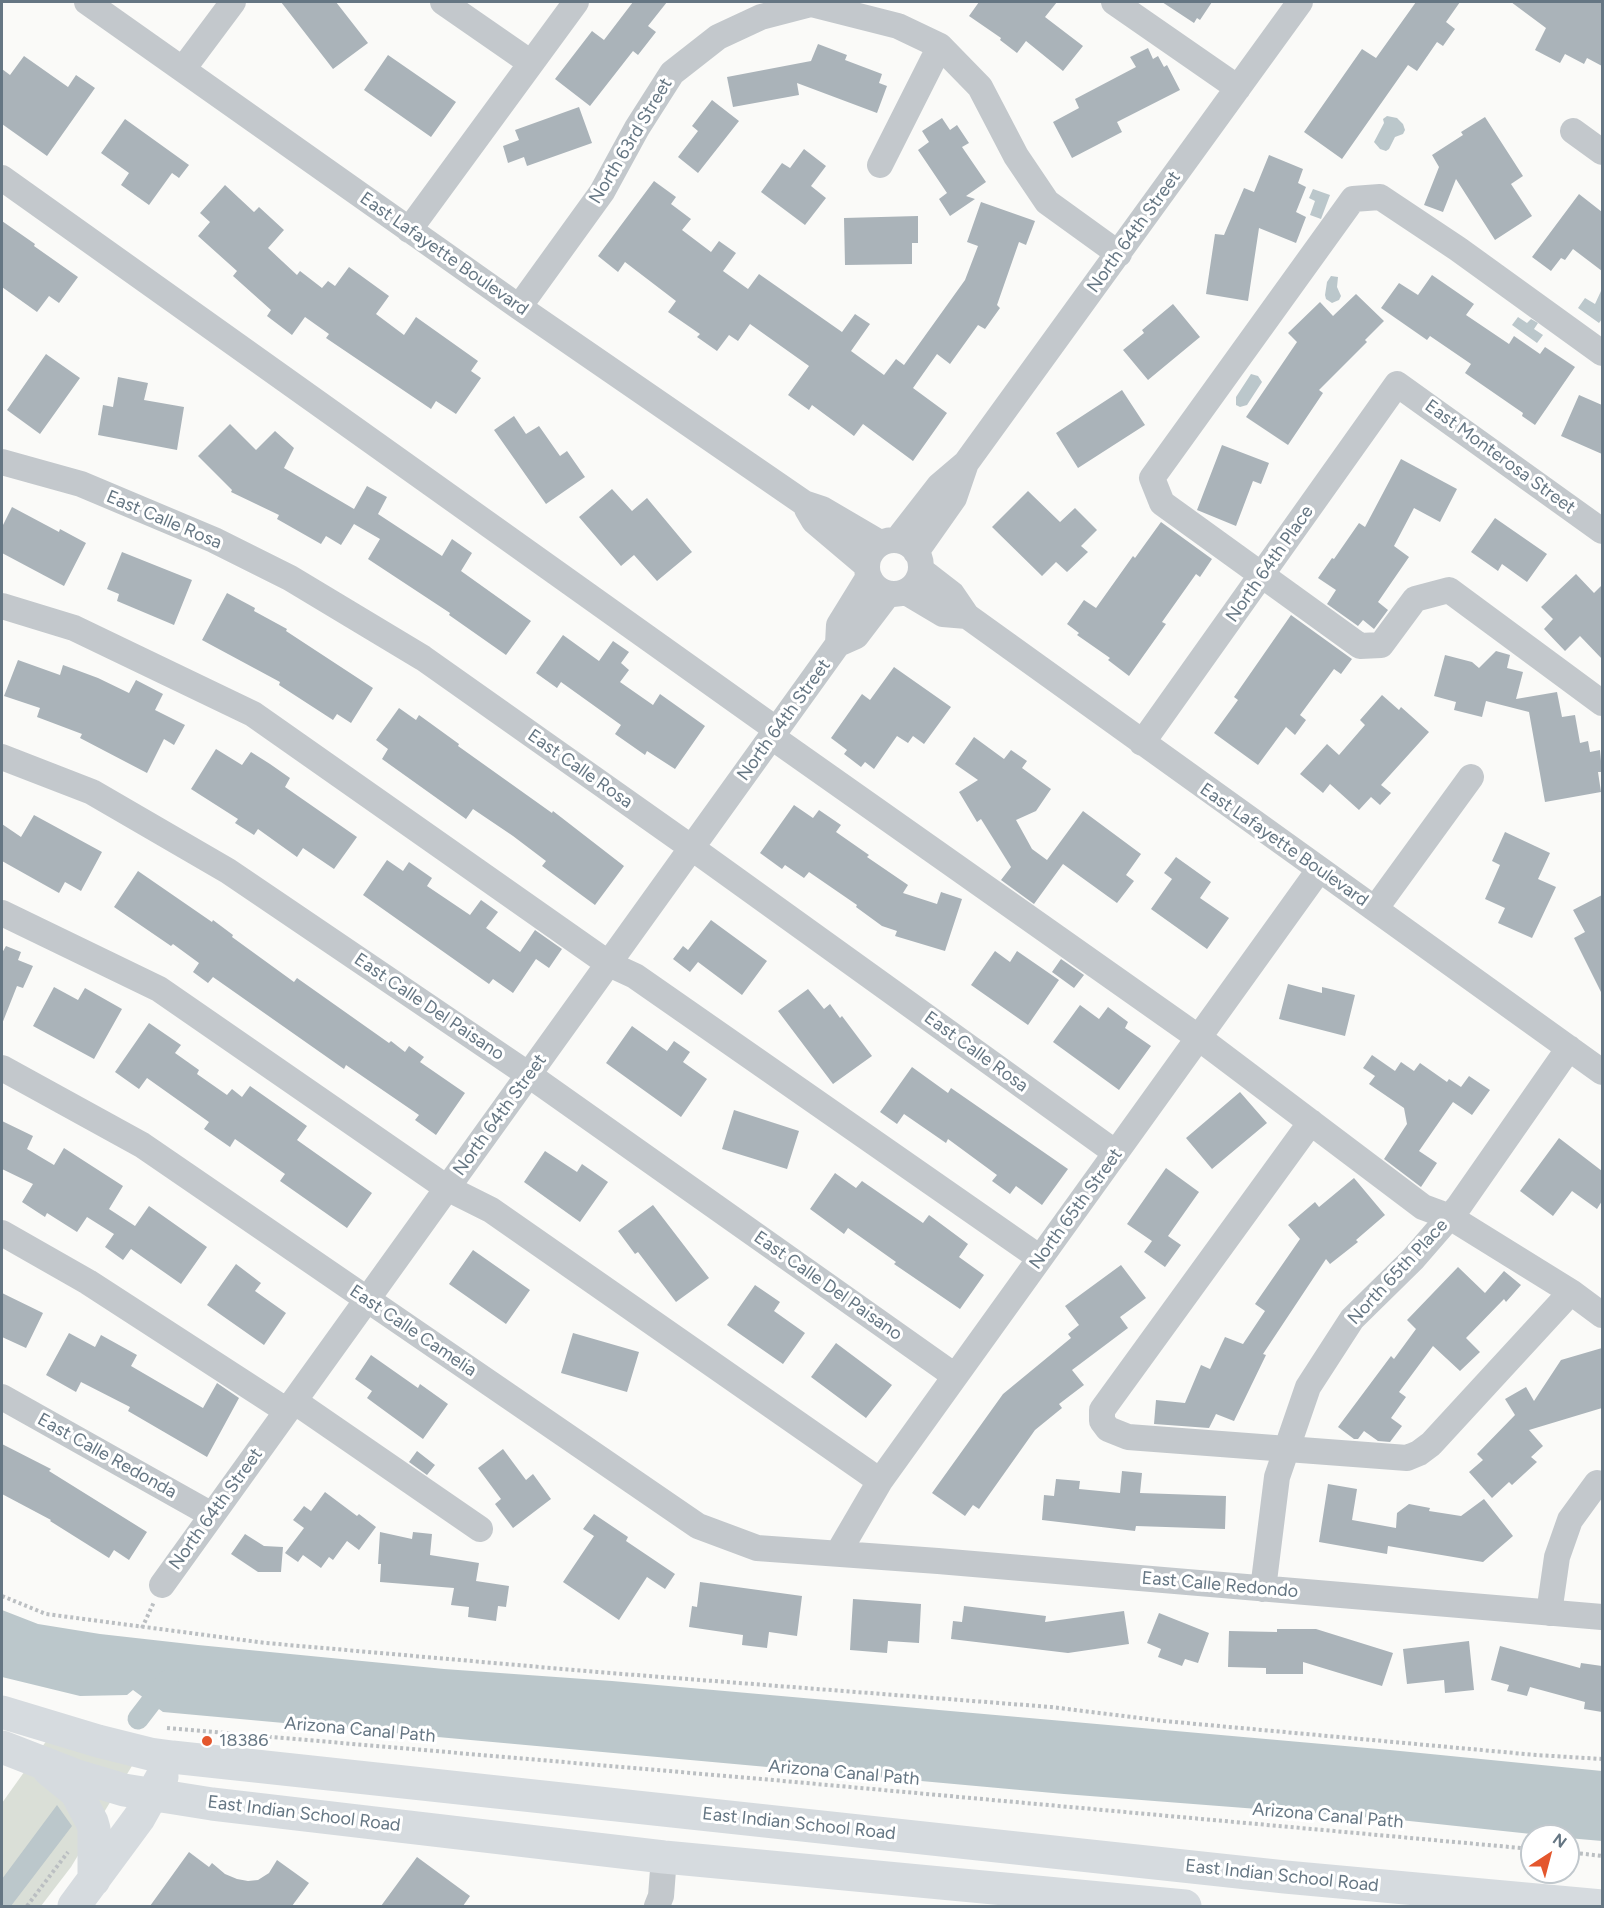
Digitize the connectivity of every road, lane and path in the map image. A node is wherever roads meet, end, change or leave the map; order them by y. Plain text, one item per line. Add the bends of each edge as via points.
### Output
1 (87, 2) edge
2 (233, 2) edge
3 (443, 2) edge
4 (576, 2) edge
5 (1114, 2) edge
6 (1300, 2) edge
7 (810, 3) edge
8 (940, 46) junction
9 (531, 63) junction
10 (183, 69) junction
11 (1238, 88) junction
12 (1573, 131) dead end
13 (1602, 152) edge
14 (880, 165) dead end
15 (2, 178) edge
16 (409, 230) junction
17 (1119, 254) junction
18 (519, 307) junction
19 (1602, 353) edge
20 (1397, 384) joint
21 (2, 462) edge
22 (804, 503) junction
23 (1602, 531) edge
24 (903, 551) junction
25 (867, 571) junction
26 (1261, 576) junction
27 (897, 593) junction
28 (2, 606) edge
29 (967, 616) junction
30 (838, 644) junction
31 (1602, 702) edge
32 (774, 733) junction
33 (1142, 743) junction
34 (2, 757) edge
35 (1471, 777) dead end
36 (692, 848) junction
37 (1319, 870) junction
38 (1375, 909) junction
39 (2, 913) edge
40 (609, 964) junction
41 (1199, 1038) junction
42 (1569, 1048) junction
43 (2, 1068) edge
44 (1602, 1072) edge
45 (529, 1075) junction
46 (1311, 1122) junction
47 (1116, 1153) junction
48 (447, 1188) junction
49 (1450, 1217) junction
50 (2, 1233) edge
51 (1040, 1258) junction
52 (1571, 1292) junction
53 (367, 1300) junction
54 (1602, 1315) edge
55 (955, 1376) junction
56 (2, 1397) edge
57 (291, 1406) junction
58 (1286, 1451) junction
59 (880, 1481) junction
60 (1597, 1483) dead end
61 (212, 1515) junction
62 (480, 1529) dead end
63 (838, 1552) junction
64 (162, 1585) dead end
65 (1263, 1589) junction
66 (2, 1596) edge
67 (1549, 1613) junction
68 (1602, 1617) edge
69 (2, 1712) edge
70 (167, 1742) junction
71 (2, 1747) edge
72 (1602, 1759) edge
73 (37, 1761) junction
74 (428, 1784) junction
75 (154, 1794) junction
76 (393, 1825) junction
77 (72, 1847) dead end
78 (1520, 1847) edge
79 (1580, 1853) edge
80 (1602, 1856) edge
81 (664, 1857) junction
82 (94, 1880) junction
83 (27, 1906) edge
84 (74, 1906) edge
85 (657, 1906) edge
86 (1185, 1906) edge
87 (1602, 1906) edge

1 - 10 street, East Lafayette Boulevard
2 - 10 street
3 - 9 street
4 - 9 street
5 - 11 street
6 - 11 street, North 64th Street
7 - 8 street via 898,26
7 - 18 street, North 63rd Street via 761,17 718,37 672,73 602,192
8 - 14 street
8 - 17 street via 980,87 1016,156 1047,202
9 - 16 street
10 - 16 street, East Lafayette Boulevard
11 - 17 street, North 64th Street
12 - 13 street
15 - 32 street
16 - 18 street, East Lafayette Boulevard
17 - 24 street, North 64th Street via 966,462 939,486
18 - 22 street, East Lafayette Boulevard
19 - 26 street via 1380,197 1353,199 1152,478 1162,503
20 - 23 street, East Monterosa Street
20 - 26 street, North 64th Place
21 - 36 street, East Calle Rosa via 81,484 213,540 290,579 423,658
22 - 24 street, East Lafayette Boulevard
22 - 25 street, East Lafayette Boulevard via 814,521
24 - 25 street, North 64th Street via 868,556
24 - 27 street, North 64th Street via 916,583
24 - 29 street, East Lafayette Boulevard via 952,594
25 - 27 street, East Lafayette Boulevard via 876,588
25 - 30 street, North 64th Street via 839,625
26 - 31 street via 1360,646 1381,645 1415,599 1449,590
26 - 33 street, North 64th Place
27 - 29 street, East Lafayette Boulevard via 943,614
27 - 30 street, North 64th Street via 856,636
28 - 40 street via 74,628 253,714
29 - 33 street, East Lafayette Boulevard
30 - 32 street, North 64th Street
32 - 36 street, North 64th Street
32 - 41 street
33 - 37 street, East Lafayette Boulevard
34 - 45 street, East Calle Del Paisano via 92,792 228,871
35 - 38 street
36 - 40 street, North 64th Street
36 - 47 street, East Calle Rosa
37 - 38 street, East Lafayette Boulevard
37 - 41 street, North 65th Street
38 - 42 street, East Lafayette Boulevard
39 - 48 street via 159,989
40 - 45 street, North 64th Street
40 - 51 street via 635,976
41 - 46 street
41 - 47 street, North 65th Street
42 - 44 street, East Lafayette Boulevard
42 - 49 street, North 65th Place
43 - 53 street, East Calle Camelia via 142,1145
45 - 48 street, North 64th Street
45 - 55 street, East Calle Del Paisano
46 - 49 street via 1424,1207
46 - 58 street via 1102,1410 1102,1420 1108,1429 1128,1437
47 - 51 street, North 65th Street
48 - 53 street, North 64th Street
48 - 59 street via 491,1210
49 - 52 street
49 - 58 street, North 65th Place via 1352,1319 1308,1387
50 - 57 street
51 - 55 street, North 65th Street
52 - 54 street
52 - 58 street via 1419,1453 1407,1458
53 - 57 street, North 64th Street
53 - 63 street, East Calle Camelia via 698,1526 757,1548
55 - 59 street, North 65th Street
56 - 61 street, East Calle Redonda
57 - 61 street, North 64th Street
57 - 62 street
58 - 65 street, North 65th Place via 1277,1477
59 - 63 street, North 65th Street
60 - 67 street via 1570,1520 1557,1557
61 - 64 street, North 64th Street
63 - 65 street, East Calle Redondo
65 - 67 street, East Calle Redondo
66 - 72 path via 46,1614 266,1643 1051,1707 1175,1722
67 - 68 street, East Calle Redondo
69 - 70 main road, East Indian School Road via 150,1754
70 - 74 main road, East Indian School Road
70 - 75 main road
70 - 78 path, Arizona Canal Path via 558,1761
71 - 73 main road, East Indian School Road
73 - 75 main road, East Indian School Road via 124,1790
73 - 82 main road, East Indian School Road via 76,1792 92,1822
74 - 76 main road
74 - 87 main road, East Indian School Road via 1273,1876
75 - 76 main road, East Indian School Road
75 - 82 main road
76 - 81 main road, East Indian School Road
77 - 83 path
79 - 80 path
81 - 85 street
81 - 86 main road, East Indian School Road
82 - 84 main road

